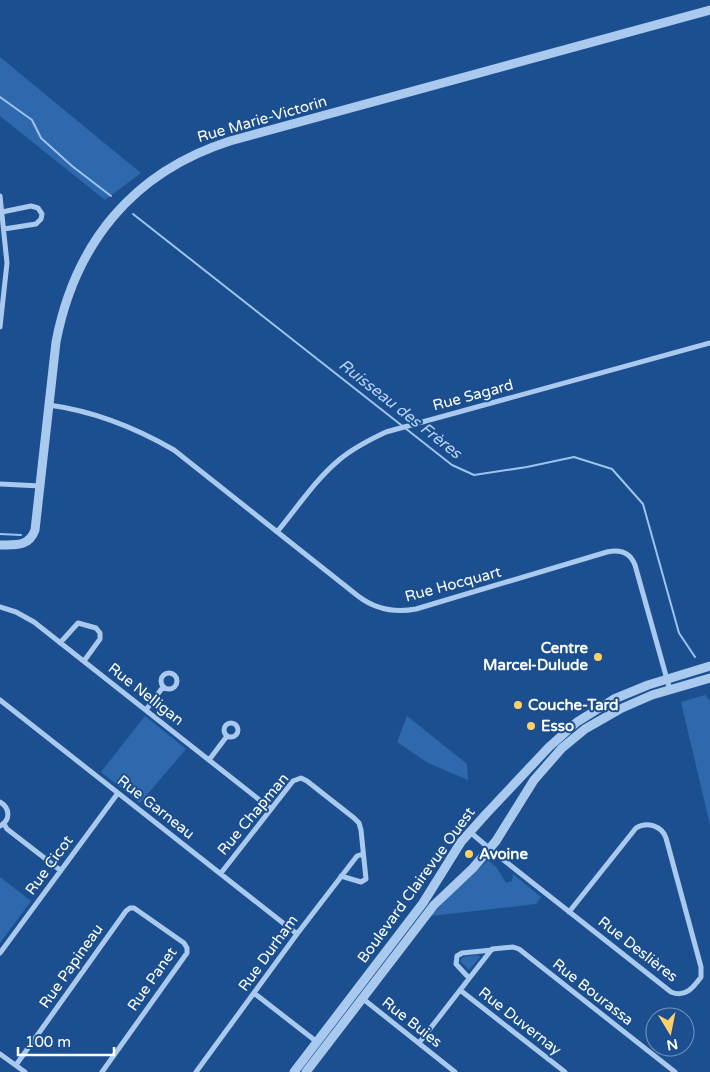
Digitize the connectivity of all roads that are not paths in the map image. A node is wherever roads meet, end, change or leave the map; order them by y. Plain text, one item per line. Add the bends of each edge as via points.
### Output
1 (710, 10) edge
2 (0, 196) edge
3 (2, 212) junction
4 (4, 229) junction
5 (0, 327) edge
6 (710, 343) edge
7 (49, 405) junction
8 (0, 484) edge
9 (41, 486) junction
10 (277, 532) junction
11 (0, 545) edge
12 (0, 607) edge
13 (60, 643) junction
14 (84, 661) junction
15 (710, 666) edge
16 (710, 678) edge
17 (666, 679) junction
18 (163, 687) dead end
19 (670, 690) junction
20 (0, 700) edge
21 (146, 710) junction
22 (564, 733) junction
23 (227, 736) dead end
24 (568, 743) junction
25 (209, 760) junction
26 (118, 793) junction
27 (0, 802) edge
28 (272, 809) junction
29 (2, 825) edge
30 (470, 832) junction
31 (490, 849) junction
32 (364, 854) junction
33 (60, 870) junction
34 (221, 873) junction
35 (342, 876) junction
36 (570, 912) junction
37 (297, 934) junction
38 (187, 950) joint
39 (492, 950) junction
40 (0, 953) edge
41 (469, 978) junction
42 (460, 990) junction
43 (354, 992) junction
44 (254, 993) junction
45 (362, 998) junction
46 (316, 1041) junction
47 (418, 1043) junction
48 (324, 1047) junction
49 (0, 1054) edge
50 (16, 1065) junction
51 (25, 1072) edge
52 (102, 1072) edge
53 (196, 1072) edge
54 (294, 1072) edge
55 (306, 1072) edge
56 (455, 1072) edge
57 (565, 1072) edge
58 (675, 1072) edge

1 - 7 street, Rue Marie-Victorin via 230,141 175,163 120,209 80,266 58,328
2 - 3 street
3 - 4 street
3 - 4 street via 31,206 42,214 36,224
4 - 5 street via 7,266
6 - 10 street, Rue Sagard via 386,432 339,460
7 - 9 street, Rue Marie-Victorin
7 - 10 street, Rue Hocquart via 98,417 153,438 193,464
8 - 9 street
9 - 11 street, Rue Marie-Victorin via 36,530 28,542
10 - 17 street, Rue Hocquart via 362,599 396,611 421,608 614,550 622,552 635,565
12 - 13 street, Rue Nelligan via 25,616
13 - 14 street, Rue Nelligan
13 - 14 street via 78,623 99,630 100,639
14 - 21 street, Rue Nelligan
15 - 17 street, Boulevard Clairevue Ouest
16 - 19 street, Boulevard Clairevue Ouest
17 - 19 street, Rue Hocquart
17 - 22 street, Boulevard Clairevue Ouest via 614,699
18 - 21 street
19 - 24 street, Boulevard Clairevue Ouest via 612,713
20 - 26 street, Rue Garneau
21 - 25 street, Rue Nelligan
22 - 24 street
22 - 30 street, Boulevard Clairevue Ouest
23 - 25 street
24 - 31 street, Boulevard Clairevue Ouest via 534,780
25 - 28 street, Rue Nelligan
26 - 33 street, Rue Cicot
26 - 34 street, Rue Garneau
27 - 29 street via 8,812
28 - 32 street, Rue Chapman via 294,780 305,779 357,821
28 - 34 street, Rue Chapman
29 - 33 street
30 - 31 street, Rue Deslières
30 - 43 street, Boulevard Clairevue Ouest via 423,903
31 - 36 street, Rue Deslières
31 - 45 street, Boulevard Clairevue Ouest via 434,905
32 - 35 street, Rue Durham via 357,856
32 - 35 street, Rue Chapman via 365,880 361,882
33 - 40 street, Rue Cicot
34 - 37 street, Rue Garneau
35 - 37 street, Rue Durham
36 - 36 street, Rue Deslières via 636,828 646,824 661,829 701,967 700,979 684,994 671,992
37 - 44 street, Rue Durham
38 - 50 street, Rue Papineau via 184,943 136,908 126,911
38 - 52 street, Rue Panet
39 - 41 street
39 - 41 street, Rue Bourassa via 457,956 456,964
39 - 58 street, Rue Bourassa via 517,948
41 - 42 street
42 - 47 street
42 - 57 street, Rue Duvernay
43 - 45 street, Rue Buies
43 - 46 street, Boulevard Clairevue Ouest
44 - 46 street
44 - 53 street, Rue Durham
45 - 47 street, Rue Buies
45 - 48 street, Boulevard Clairevue Ouest
46 - 48 street
46 - 54 street, Boulevard Clairevue Ouest
47 - 56 street, Rue Buies
48 - 55 street, Boulevard Clairevue Ouest
49 - 50 street
50 - 51 street

